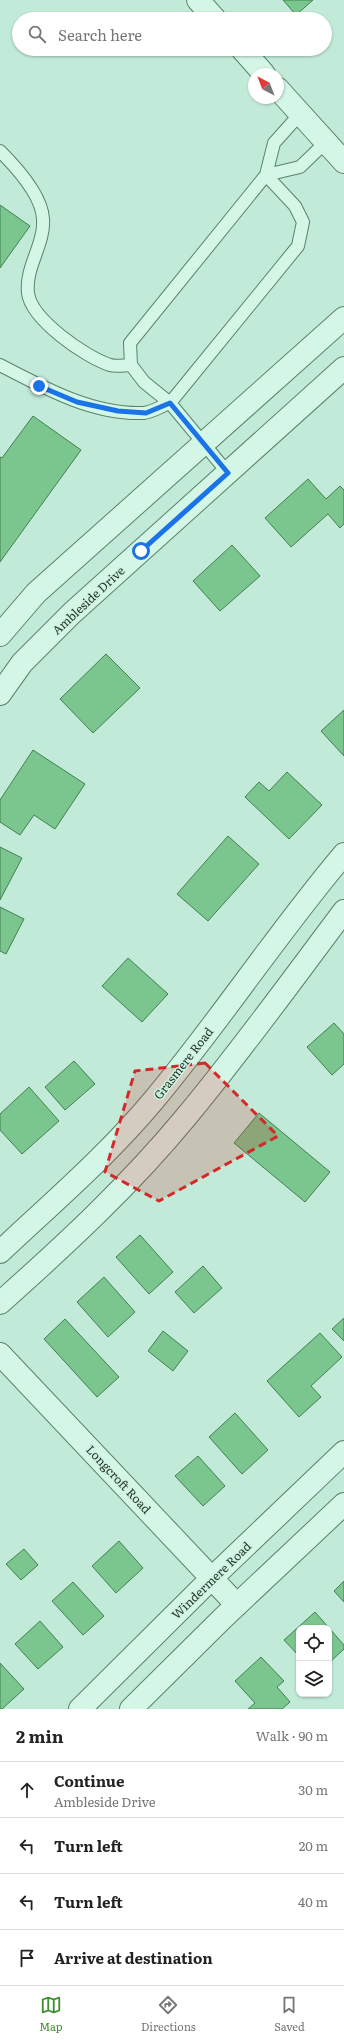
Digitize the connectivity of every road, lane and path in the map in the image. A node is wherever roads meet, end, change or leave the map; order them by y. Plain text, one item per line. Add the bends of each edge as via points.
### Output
1 (198, 0) edge
2 (209, 12) edge
3 (248, 56) edge
4 (259, 68) edge
5 (284, 96) edge
6 (300, 114) junction
7 (326, 142) junction
8 (0, 151) edge
9 (344, 162) edge
10 (266, 175) junction
11 (344, 318) edge
12 (0, 365) edge
13 (131, 365) junction
14 (344, 368) edge
15 (170, 403) junction
16 (202, 443) junction
17 (228, 473) junction
18 (0, 635) edge
19 (0, 694) edge
20 (344, 854) edge
21 (344, 911) edge
22 (0, 1252) edge
23 (0, 1303) edge
24 (0, 1354) edge
25 (344, 1452) edge
26 (344, 1504) edge
27 (212, 1578) junction
28 (237, 1605) junction
29 (80, 1709) edge
30 (131, 1709) edge

1 - 2 street
3 - 4 street
5 - 6 street
6 - 7 street
6 - 10 lane via 274,143
7 - 9 street
7 - 10 lane via 300,167
8 - 13 lane via 33,191 43,218 42,235 35,252 28,293 35,311 46,324 99,360 111,365
10 - 13 lane via 130,343
10 - 15 lane via 295,206 303,222 298,246
11 - 16 street
12 - 15 lane via 39,386 77,402 118,411 146,413
13 - 15 lane via 144,382
14 - 17 street, Ambleside Drive
15 - 16 lane
16 - 17 lane
16 - 18 street via 36,593
17 - 19 street, Ambleside Drive via 72,613 22,663
20 - 22 street, Grasmere Road via 302,904 194,1051 151,1102 93,1165
21 - 23 street via 186,1118 140,1169 62,1247
24 - 27 street, Longcroft Road
25 - 27 street, Windermere Road
26 - 28 street
27 - 28 street, Longcroft Road
27 - 29 street, Windermere Road
28 - 30 street

